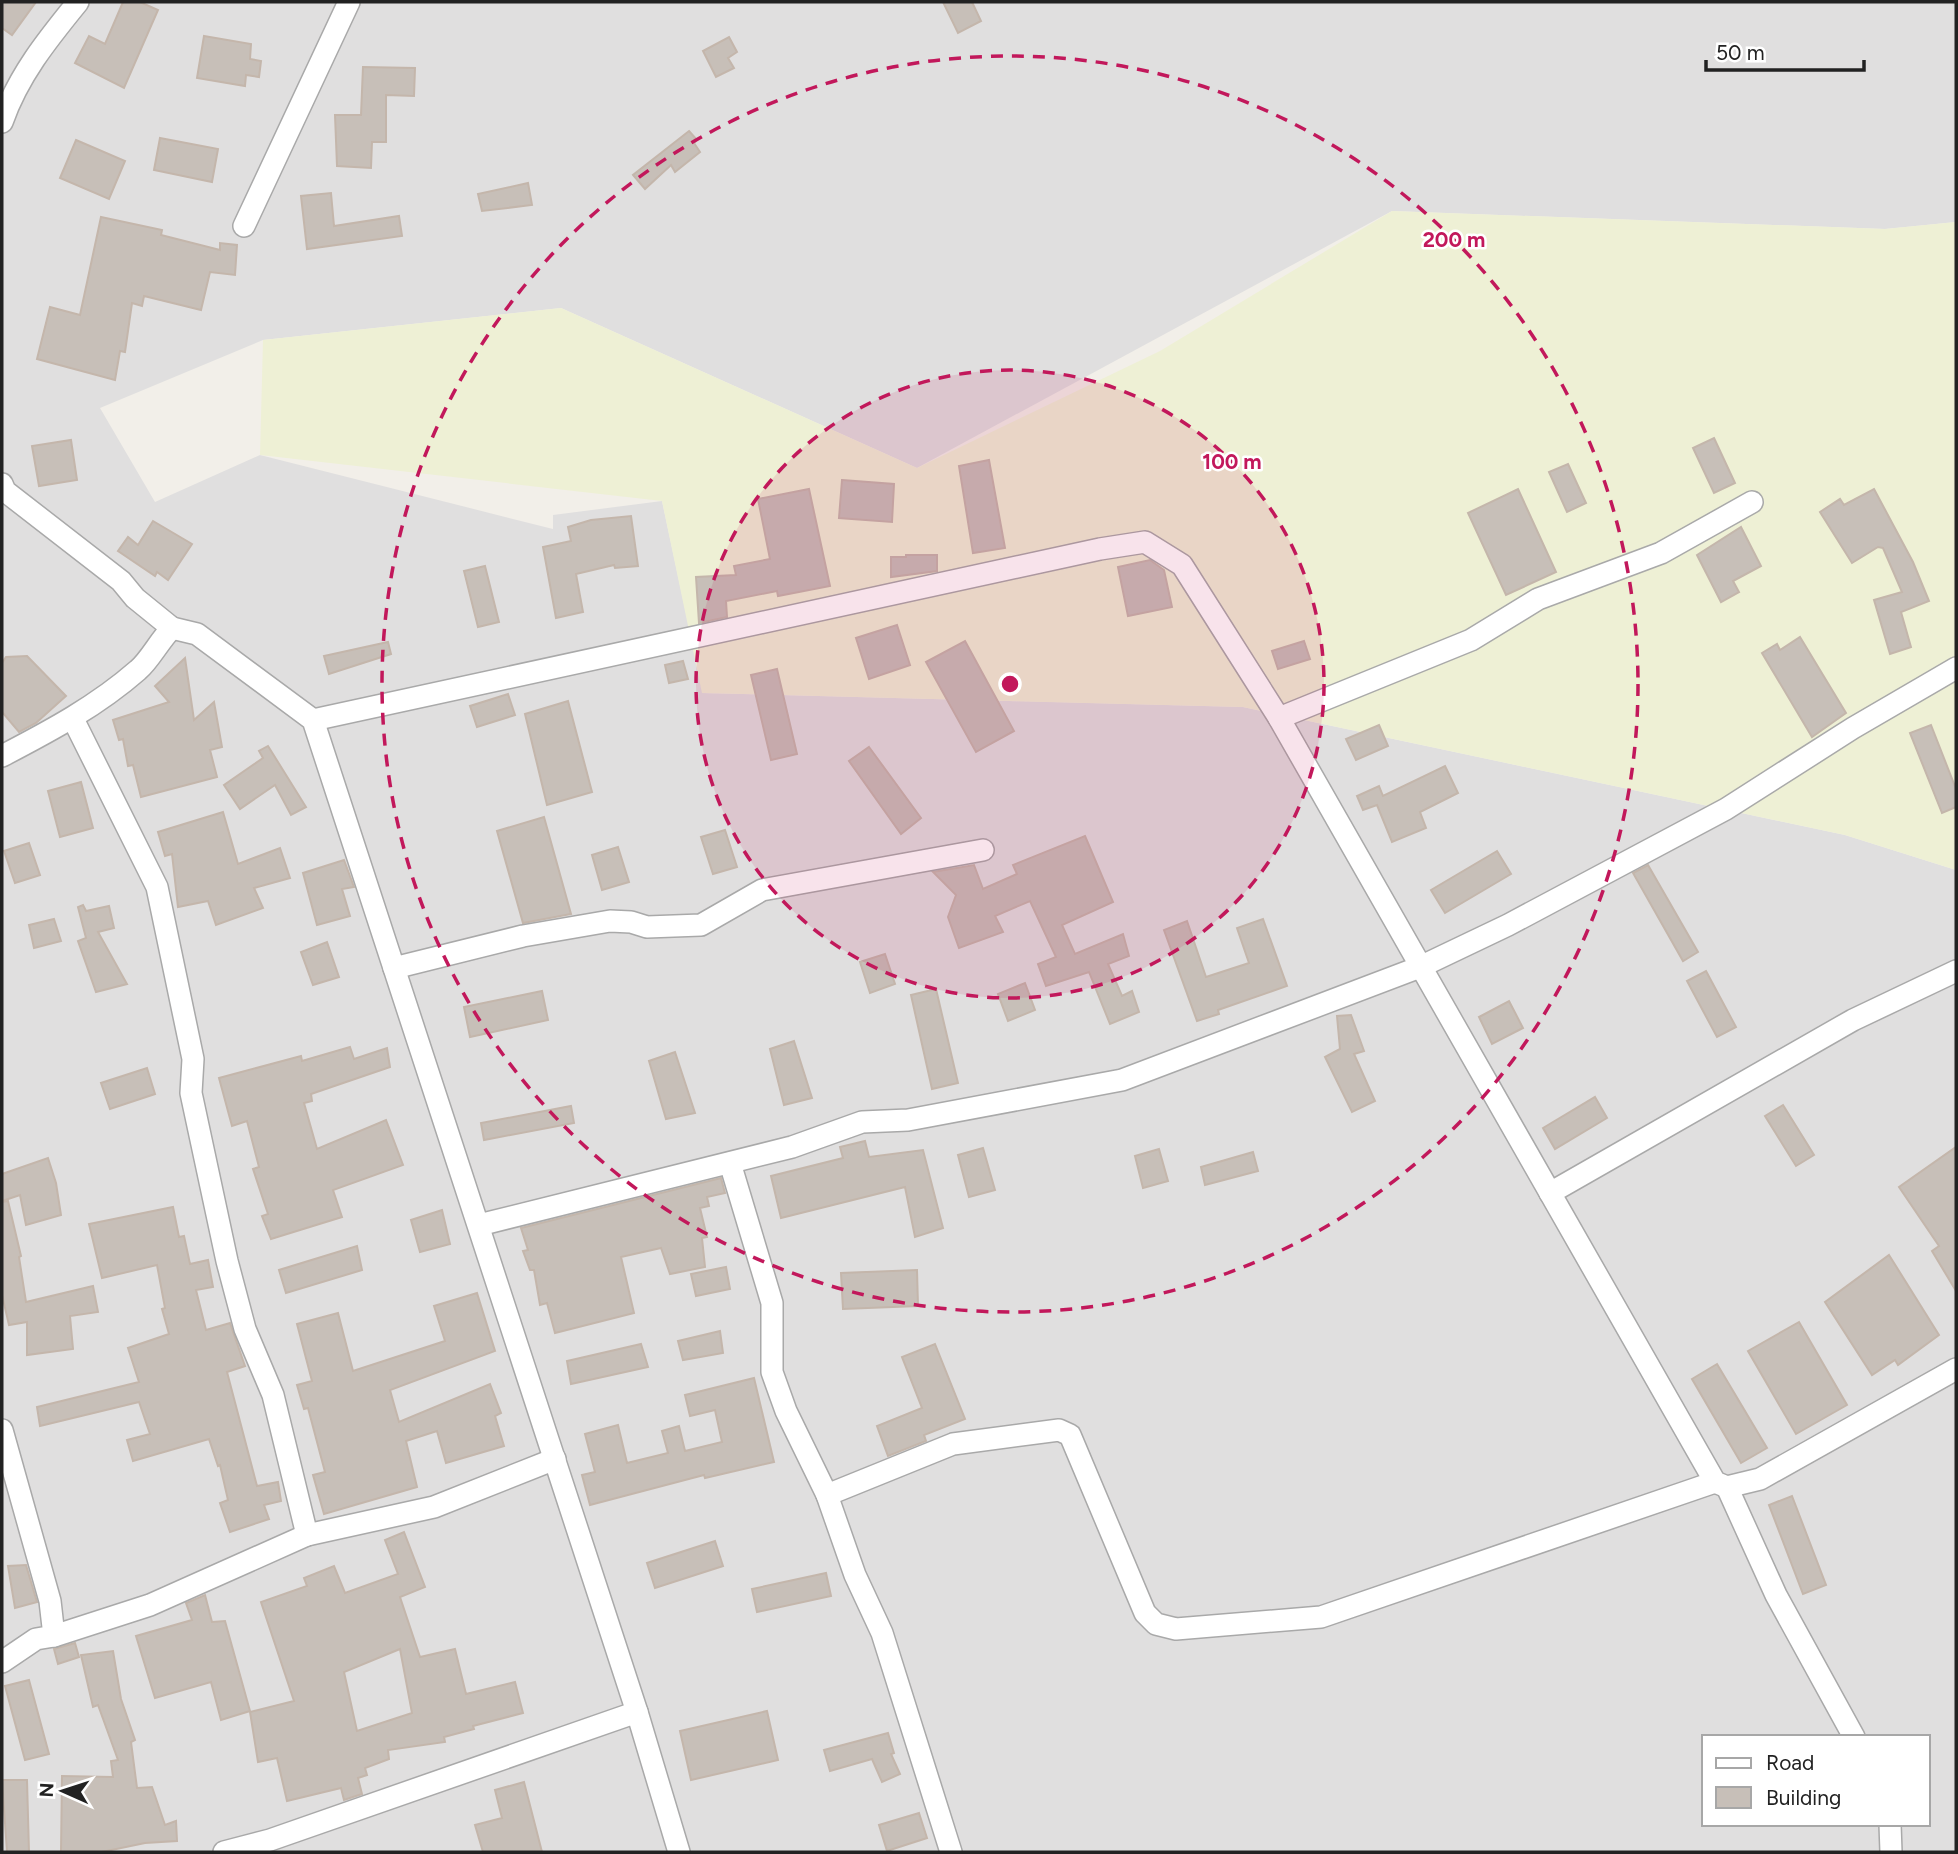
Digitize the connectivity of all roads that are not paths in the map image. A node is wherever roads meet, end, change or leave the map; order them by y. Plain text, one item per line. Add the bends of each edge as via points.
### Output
1 (78, 2) edge
2 (349, 2) edge
3 (2, 122) edge
4 (244, 226) dead end
5 (2, 484) edge
6 (1752, 502) dead end
7 (172, 628) junction
8 (1956, 668) edge
9 (1279, 718) junction
10 (73, 719) junction
11 (313, 720) junction
12 (2, 756) edge
13 (983, 850) dead end
14 (1420, 967) junction
15 (394, 968) junction
16 (1956, 971) edge
17 (730, 1163) junction
18 (1549, 1193) junction
19 (479, 1225) junction
20 (1956, 1369) edge
21 (2, 1430) edge
22 (555, 1459) junction
23 (1721, 1484) junction
24 (827, 1494) junction
25 (307, 1535) junction
26 (54, 1636) junction
27 (2, 1662) edge
28 (637, 1712) junction
29 (1853, 1735) edge
30 (1890, 1826) edge
31 (224, 1852) edge
32 (679, 1852) edge
33 (951, 1852) edge
34 (1891, 1852) edge

1 - 3 street via 12,92
2 - 4 street
5 - 7 street via 5,491 121,580 135,598
6 - 9 street via 1661,553 1538,599 1471,640
7 - 10 street via 141,668
7 - 11 street via 197,634
8 - 14 street via 1726,809
9 - 11 street via 1182,565 1145,542
9 - 14 street
10 - 12 street
10 - 25 street via 157,887 193,1059 191,1093 227,1261 245,1329 273,1395
11 - 15 street
13 - 15 street via 762,890 701,925 647,927 610,921 523,936
14 - 17 street via 1122,1080 908,1120 862,1122
14 - 18 street
15 - 19 street
16 - 18 street via 1853,1020
17 - 19 street
17 - 24 street via 772,1303 772,1372
18 - 23 street
19 - 22 street
20 - 23 street via 1760,1479
21 - 26 street via 50,1601
22 - 25 street via 434,1507
22 - 28 street
23 - 24 street via 1321,1617 1176,1629 1156,1624 1145,1613 1070,1435 1059,1430 953,1444
23 - 29 street
24 - 33 street via 855,1575 882,1633
25 - 26 street via 150,1605
26 - 27 street via 36,1639
28 - 31 street
28 - 32 street
30 - 34 street

